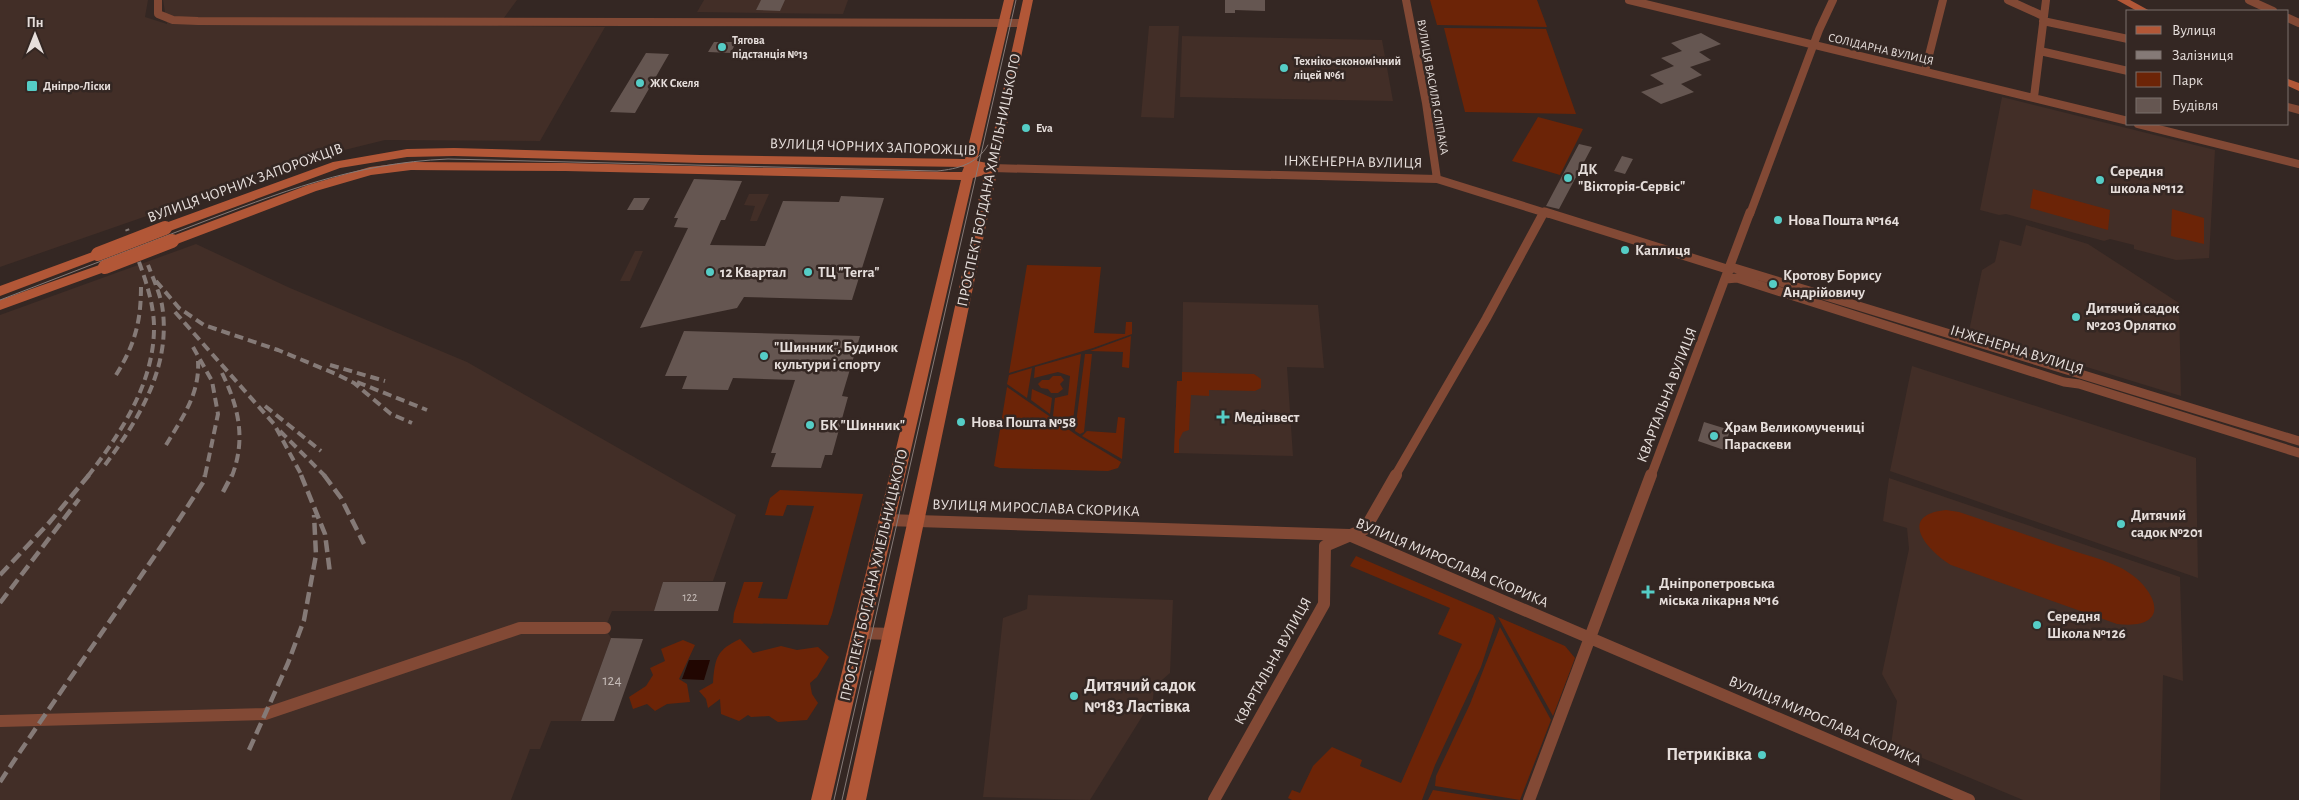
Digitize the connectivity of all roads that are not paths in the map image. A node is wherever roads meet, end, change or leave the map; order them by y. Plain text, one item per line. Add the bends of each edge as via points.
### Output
1 (158, 0) edge
2 (1009, 0) edge
3 (1028, 0) edge
4 (1406, 0) edge
5 (1629, 0) edge
6 (1833, 0) edge
7 (1943, 0) edge
8 (2008, 0) edge
9 (2046, 0) edge
10 (2122, 0) edge
11 (2249, 0) edge
12 (2143, 10) edge
13 (2271, 10) edge
14 (2043, 19) junction
15 (1004, 22) junction
16 (1023, 23) junction
17 (2126, 39) edge
18 (1815, 45) junction
19 (2040, 51) junction
20 (1925, 71) junction
21 (2126, 71) edge
22 (2034, 97) junction
23 (2126, 120) edge
24 (2142, 125) edge
25 (2299, 164) edge
26 (827, 168) junction
27 (992, 168) junction
28 (969, 170) junction
29 (1437, 179) junction
30 (1544, 212) junction
31 (1729, 272) junction
32 (0, 291) edge
33 (940, 293) junction
34 (965, 293) junction
35 (0, 305) edge
36 (2299, 441) edge
37 (2299, 453) edge
38 (887, 520) junction
39 (916, 521) junction
40 (1349, 535) junction
41 (605, 628) dead end
42 (860, 633) junction
43 (892, 634) junction
44 (1589, 639) junction
45 (0, 722) edge
46 (821, 800) edge
47 (856, 800) edge
48 (1214, 800) edge
49 (1529, 800) edge
50 (1969, 800) edge

1 - 15 street via 158,14 173,20 198,21
2 - 15 main road, ПРОСПЕКТ БОГДАНА ХМЕЛЬНИЦЬКОГО
3 - 16 main road, ПРОСПЕКТ БОГДАНА ХМЕЛЬНИЦЬКОГО
4 - 29 street, ВУЛИЦЯ ВАСИЛЯ СЛІПАКА
5 - 18 street, СОЛІДАРНА ВУЛИЦЯ
6 - 18 street, КВАРТАЛЬНА ВУЛИЦЯ
7 - 20 street
8 - 14 street
9 - 14 street
10 - 12 main road
11 - 13 street
14 - 17 street
14 - 19 street
15 - 16 street
15 - 28 main road, ПРОСПЕКТ БОГДАНА ХМЕЛЬНИЦЬКОГО
16 - 27 main road, ПРОСПЕКТ БОГДАНА ХМЕЛЬНИЦЬКОГО
18 - 20 street, СОЛІДАРНА ВУЛИЦЯ
18 - 31 street, КВАРТАЛЬНА ВУЛИЦЯ
19 - 21 street
19 - 22 street
20 - 22 street, СОЛІДАРНА ВУЛИЦЯ
22 - 23 street, СОЛІДАРНА ВУЛИЦЯ
24 - 25 street
26 - 28 main road, ВУЛИЦЯ ЧОРНИХ ЗАПОРОЖЦІВ
26 - 32 main road, ВУЛИЦЯ ЧОРНИХ ЗАПОРОЖЦІВ, bridge via 454,152 399,153 317,172
26 - 35 main road, ВУЛИЦЯ ЧОРНИХ ЗАПОРОЖЦІВ, bridge via 399,167 363,173 312,188
27 - 28 main road, ВУЛИЦЯ ЧОРНИХ ЗАПОРОЖЦІВ
27 - 29 street, ІНЖЕНЕРНА ВУЛИЦЯ
27 - 34 main road, ПРОСПЕКТ БОГДАНА ХМЕЛЬНИЦЬКОГО
28 - 33 main road, ПРОСПЕКТ БОГДАНА ХМЕЛЬНИЦЬКОГО
29 - 30 street, ІНЖЕНЕРНА ВУЛИЦЯ
30 - 31 street, ІНЖЕНЕРНА ВУЛИЦЯ
30 - 40 street, КВАРТАЛЬНА ВУЛИЦЯ via 1366,528
31 - 36 street, ІНЖЕНЕРНА ВУЛИЦЯ
31 - 37 street, ІНЖЕНЕРНА ВУЛИЦЯ via 1737,278
31 - 44 street, КВАРТАЛЬНА ВУЛИЦЯ
33 - 34 main road
33 - 38 main road, ПРОСПЕКТ БОГДАНА ХМЕЛЬНИЦЬКОГО
34 - 39 main road, ПРОСПЕКТ БОГДАНА ХМЕЛЬНИЦЬКОГО
38 - 39 street, ВУЛИЦЯ МИРОСЛАВА СКОРИКА
38 - 42 main road, ПРОСПЕКТ БОГДАНА ХМЕЛЬНИЦЬКОГО
39 - 40 street, ВУЛИЦЯ МИРОСЛАВА СКОРИКА
39 - 43 main road, ПРОСПЕКТ БОГДАНА ХМЕЛЬНИЦЬКОГО
40 - 44 street, ВУЛИЦЯ МИРОСЛАВА СКОРИКА
40 - 48 street, КВАРТАЛЬНА ВУЛИЦЯ via 1325,546 1324,604
41 - 45 street via 520,628 265,714
42 - 43 street
42 - 46 main road, ПРОСПЕКТ БОГДАНА ХМЕЛЬНИЦЬКОГО
43 - 47 main road, ПРОСПЕКТ БОГДАНА ХМЕЛЬНИЦЬКОГО
44 - 49 street, КВАРТАЛЬНА ВУЛИЦЯ
44 - 50 street, ВУЛИЦЯ МИРОСЛАВА СКОРИКА

